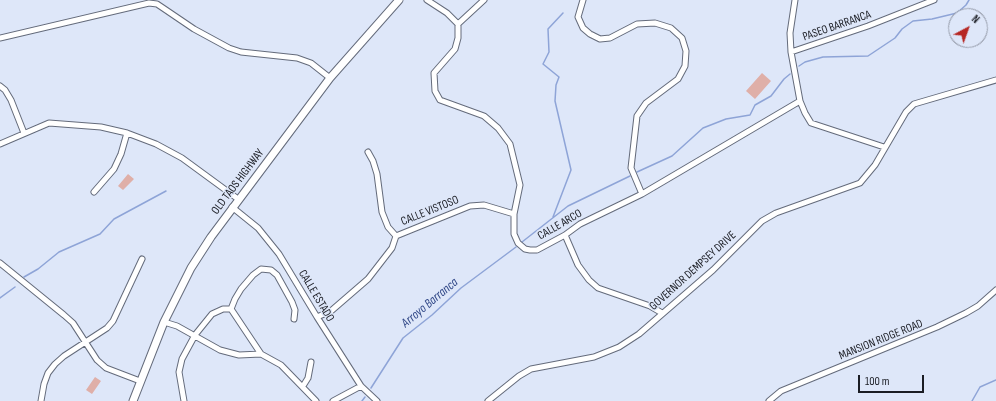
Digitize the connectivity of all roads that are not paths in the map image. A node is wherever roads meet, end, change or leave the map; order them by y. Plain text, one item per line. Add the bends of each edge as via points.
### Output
1 (399, 0) edge
2 (427, 0) edge
3 (484, 0) edge
4 (583, 0) edge
5 (795, 0) edge
6 (934, 0) edge
7 (458, 24) junction
8 (0, 38) edge
9 (792, 52) junction
10 (330, 78) junction
11 (996, 80) edge
12 (0, 86) edge
13 (800, 100) junction
14 (24, 133) junction
15 (127, 133) junction
16 (0, 144) edge
17 (884, 147) junction
18 (368, 152) dead end
19 (94, 192) dead end
20 (642, 194) junction
21 (238, 199) junction
22 (232, 207) junction
23 (514, 214) junction
24 (565, 235) junction
25 (396, 236) junction
26 (142, 259) dead end
27 (0, 263) edge
28 (996, 290) edge
29 (232, 308) junction
30 (662, 313) junction
31 (317, 317) junction
32 (294, 319) dead end
33 (164, 322) junction
34 (194, 335) junction
35 (86, 342) junction
36 (261, 354) junction
37 (311, 362) dead end
38 (140, 381) junction
39 (302, 386) junction
40 (361, 386) junction
41 (40, 401) edge
42 (133, 401) edge
43 (184, 401) edge
44 (316, 401) edge
45 (333, 401) edge
46 (377, 401) edge
47 (488, 401) edge
48 (769, 401) edge

1 - 10 street, OLD TAOS HIGHWAY
2 - 7 street
3 - 7 street
4 - 20 street via 578,17 583,28 600,39 610,38 637,24 654,23 671,28 682,38 686,51 685,66 678,79 646,103 637,116 631,168
5 - 9 street via 790,33
6 - 9 street, PASEO BARRANCA
7 - 23 street, CALLE ARCO via 455,49 434,73 435,91 440,100 484,116 498,128 510,144 520,185
8 - 10 street via 149,3 156,4 229,48 242,52 297,58 311,63
9 - 13 street
10 - 21 street, OLD TAOS HIGHWAY
11 - 17 street, GOVERNOR DEMPSEY DRIVE via 914,104
12 - 14 street via 11,100
13 - 17 street via 811,124
13 - 20 street, CALLE ARCO
14 - 15 street via 49,123 101,127
14 - 16 street
15 - 19 street via 114,169
15 - 21 street via 182,158
17 - 30 street, GOVERNOR DEMPSEY DRIVE via 875,165 860,183 776,213 762,221 713,270
18 - 25 street via 377,174 382,212 388,227
20 - 24 street, CALLE ARCO via 580,224
21 - 22 street, OLD TAOS HIGHWAY
22 - 31 street, CALLE ESTADO via 258,228 279,254
22 - 33 street, OLD TAOS HIGHWAY via 191,268
23 - 24 street, CALLE ARCO via 514,234 518,243 525,249 537,250
23 - 25 street, CALLE VISTOSO via 484,206 470,206
24 - 30 street via 578,265 598,288 650,306
25 - 31 street, CALLE VISTOSO via 392,248 368,279 331,311
26 - 35 street via 113,321
27 - 35 street via 73,323
28 - 48 street, MANSION RIDGE ROAD via 966,313 781,391
29 - 32 street via 241,289 253,275 261,269 271,270 277,275 292,302 295,310
29 - 34 street via 212,314
29 - 36 street
30 - 47 street, GOVERNOR DEMPSEY DRIVE via 620,348 594,357 532,369
31 - 40 street, CALLE ESTADO
33 - 34 street
33 - 38 street, OLD TAOS HIGHWAY
34 - 36 street via 220,350 239,355
34 - 43 street via 182,359 179,372
35 - 38 street via 97,360 106,368
35 - 41 street via 64,356 48,373
36 - 39 street via 281,365
37 - 39 street via 308,378
38 - 42 street, OLD TAOS HIGHWAY
39 - 44 street
40 - 45 street
40 - 46 street, CALLE ESTADO

